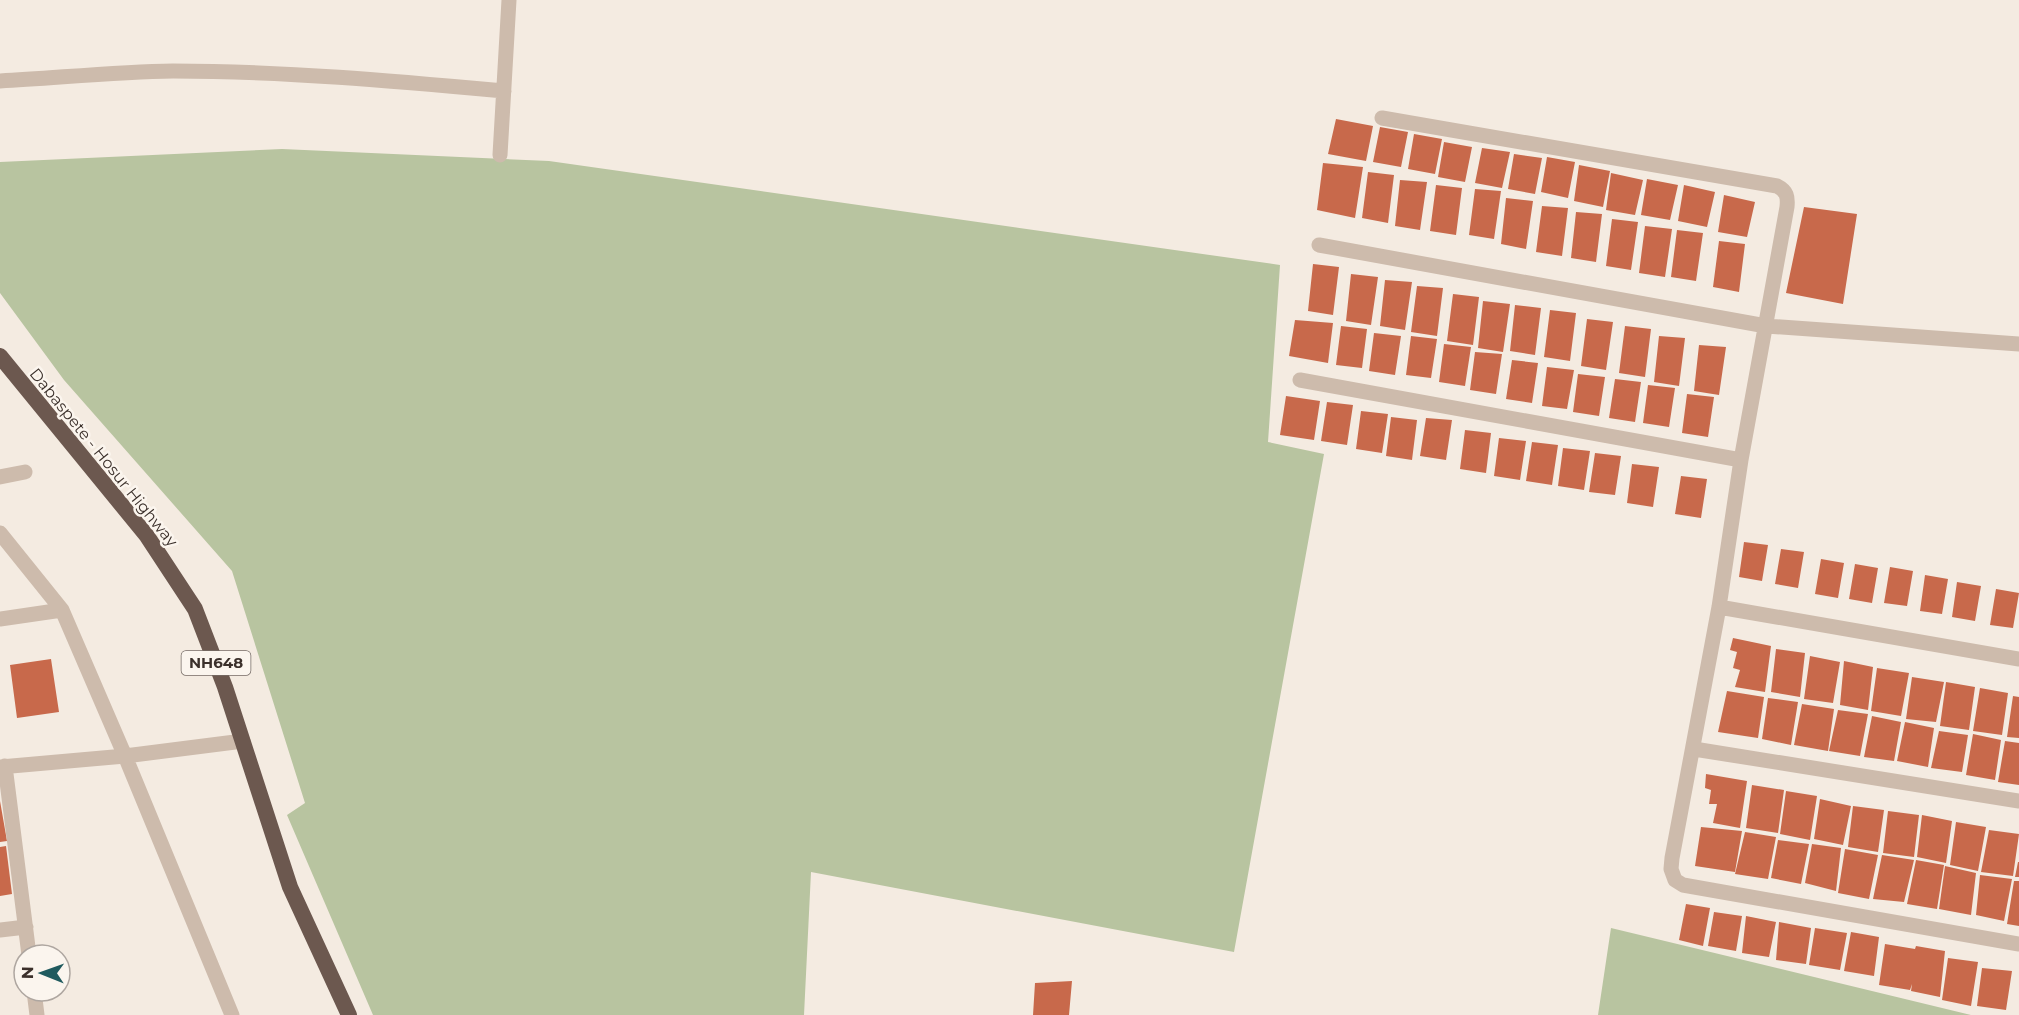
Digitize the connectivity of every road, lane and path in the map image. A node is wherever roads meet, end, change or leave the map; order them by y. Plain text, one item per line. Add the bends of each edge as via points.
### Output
1 (509, 0) edge
2 (0, 81) edge
3 (504, 91) junction
4 (1382, 118) dead end
5 (500, 155) dead end
6 (1319, 244) dead end
7 (1766, 326) junction
8 (2019, 344) edge
9 (0, 357) edge
10 (1300, 380) dead end
11 (1741, 460) junction
12 (25, 472) dead end
13 (0, 477) edge
14 (0, 533) edge
15 (1719, 607) junction
16 (62, 610) junction
17 (0, 619) edge
18 (2019, 659) edge
19 (243, 741) junction
20 (1694, 749) junction
21 (125, 756) junction
22 (2, 767) edge
23 (2019, 801) edge
24 (26, 927) junction
25 (0, 930) edge
26 (28, 943) edge
27 (2019, 944) edge
28 (232, 1015) edge
29 (349, 1015) edge

1 - 3 street
2 - 3 street via 171,71 351,77
3 - 5 street
4 - 7 street via 1777,186 1788,197
6 - 7 street
7 - 8 street
7 - 11 street
9 - 19 highway, Dabaspete - Hosur Highway / NH648 via 147,536 195,609
10 - 11 street
11 - 15 street
12 - 13 street
14 - 16 street
15 - 18 street
15 - 20 street
16 - 17 street
16 - 21 street
19 - 21 street
19 - 29 highway, Dabaspete - Hosur Highway / NH648 via 290,887
20 - 23 street
20 - 27 street via 1671,869 1675,880 1683,885
21 - 22 street
21 - 28 street
22 - 24 street
24 - 25 street
24 - 26 street

